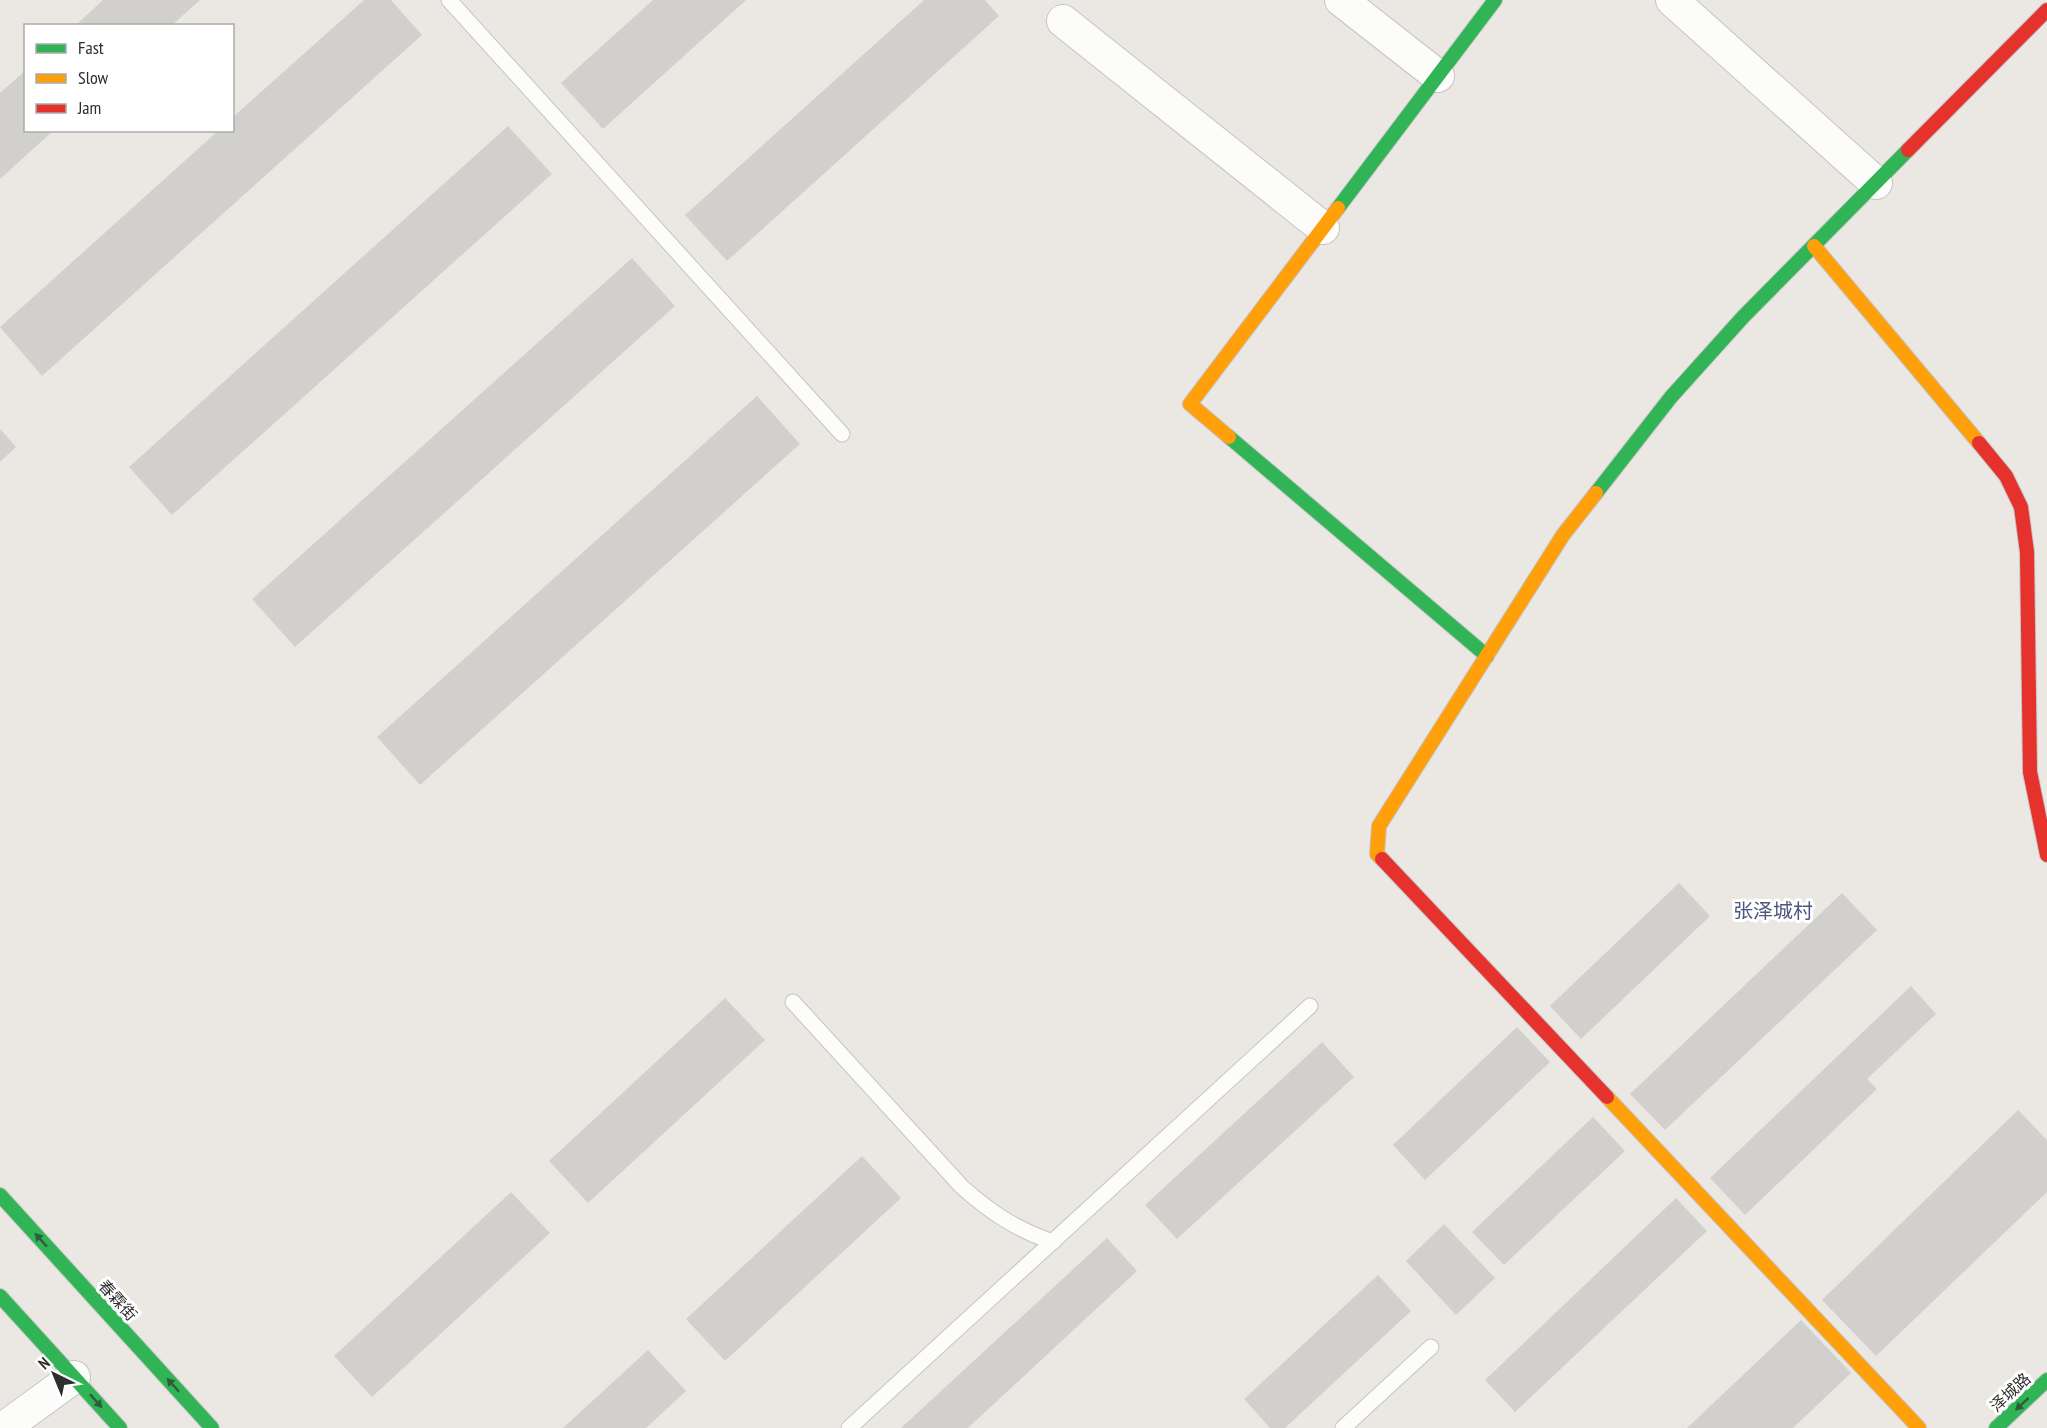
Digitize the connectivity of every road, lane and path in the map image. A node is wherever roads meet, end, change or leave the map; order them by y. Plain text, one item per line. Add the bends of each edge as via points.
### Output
1 (449, 0) edge
2 (1341, 0) edge
3 (1495, 0) edge
4 (1672, 0) edge
5 (2047, 10) edge
6 (1064, 21) dead end
7 (1438, 76) junction
8 (1876, 183) junction
9 (1323, 228) junction
10 (1814, 246) junction
11 (842, 434) dead end
12 (1487, 656) junction
13 (2047, 855) edge
14 (793, 1002) dead end
15 (1310, 1006) dead end
16 (0, 1195) edge
17 (1053, 1242) junction
18 (0, 1296) edge
19 (1431, 1347) dead end
20 (74, 1377) junction
21 (2047, 1380) edge
22 (4, 1428) edge
23 (120, 1428) edge
24 (212, 1428) edge
25 (849, 1428) edge
26 (1343, 1428) edge
27 (1919, 1428) edge
28 (1996, 1428) edge

1 - 11 lane
2 - 7 street
3 - 7 street
4 - 8 street
5 - 8 street
6 - 9 street
7 - 9 street
8 - 10 street
9 - 12 street via 1190,404
10 - 12 street via 1671,397 1563,535
10 - 13 street via 2006,476 2021,507 2027,552 2030,772
12 - 27 street via 1379,826 1377,854
14 - 17 lane via 962,1187 1012,1225
15 - 17 lane
24 -> 16 street, 春霖街
17 - 25 lane
18 - 20 street
19 - 26 lane
20 - 22 street
20 -> 23 street
21 -> 28 street, 泽城路

